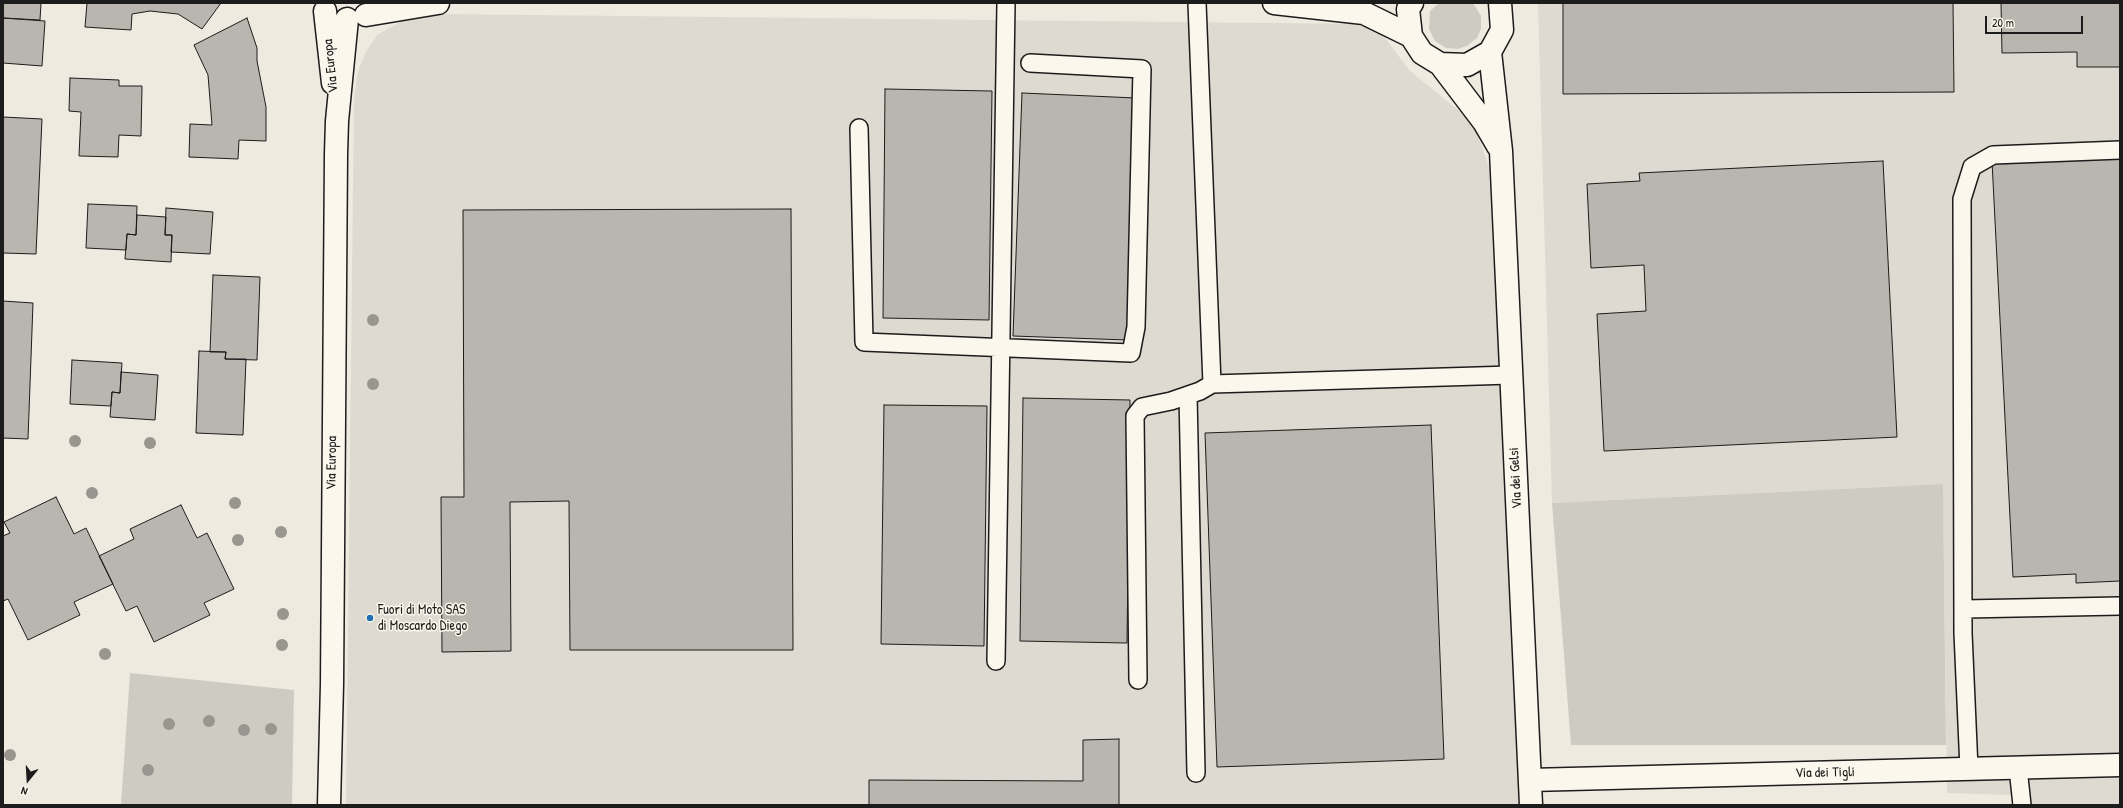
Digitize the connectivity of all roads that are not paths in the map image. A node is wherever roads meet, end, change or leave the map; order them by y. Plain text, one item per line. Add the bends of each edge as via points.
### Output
1 (438, 3) edge
2 (1006, 3) edge
3 (1197, 3) edge
4 (1274, 3) edge
5 (1412, 3) edge
6 (1501, 4) edge
7 (321, 7) edge
8 (364, 12) edge
9 (1411, 36) junction
10 (1490, 52) junction
11 (1030, 63) dead end
12 (1440, 64) junction
13 (337, 121) junction
14 (859, 128) dead end
15 (1501, 150) junction
16 (2120, 150) edge
17 (1001, 347) junction
18 (1511, 375) junction
19 (1212, 384) junction
20 (1188, 395) junction
21 (2120, 606) edge
22 (1964, 608) junction
23 (996, 661) dead end
24 (1138, 680) dead end
25 (2120, 765) edge
26 (2018, 768) junction
27 (1969, 769) junction
28 (1196, 773) dead end
29 (1530, 780) junction
30 (329, 805) edge
31 (1531, 805) edge
32 (2022, 805) edge

1 - 8 street
2 - 17 lane
3 - 19 lane
4 - 9 street via 1364,13
5 - 9 street via 1408,9
6 - 10 street via 1502,30
7 - 8 street via 335,17
7 - 13 street, Via Europa
8 - 13 street, Via Europa
9 - 12 street via 1422,53
10 - 12 street via 1467,65
10 - 15 street, Via dei Gelsi
11 - 17 lane via 1142,69 1136,326 1131,353
12 - 15 street via 1484,122
13 - 30 street, Via Europa
14 - 17 lane via 864,342
15 - 18 street, Via dei Gelsi
16 - 22 lane via 1993,155 1972,167 1962,199
17 - 23 lane
18 - 19 lane
18 - 29 street, Via dei Gelsi
19 - 20 lane
20 - 24 lane via 1142,407 1135,416
20 - 28 lane
21 - 22 lane
22 - 27 lane
25 - 26 street, Via dei Tigli
26 - 27 street, Via dei Tigli
26 - 32 lane
27 - 29 street, Via dei Tigli
29 - 31 street, Via dei Gelsi

